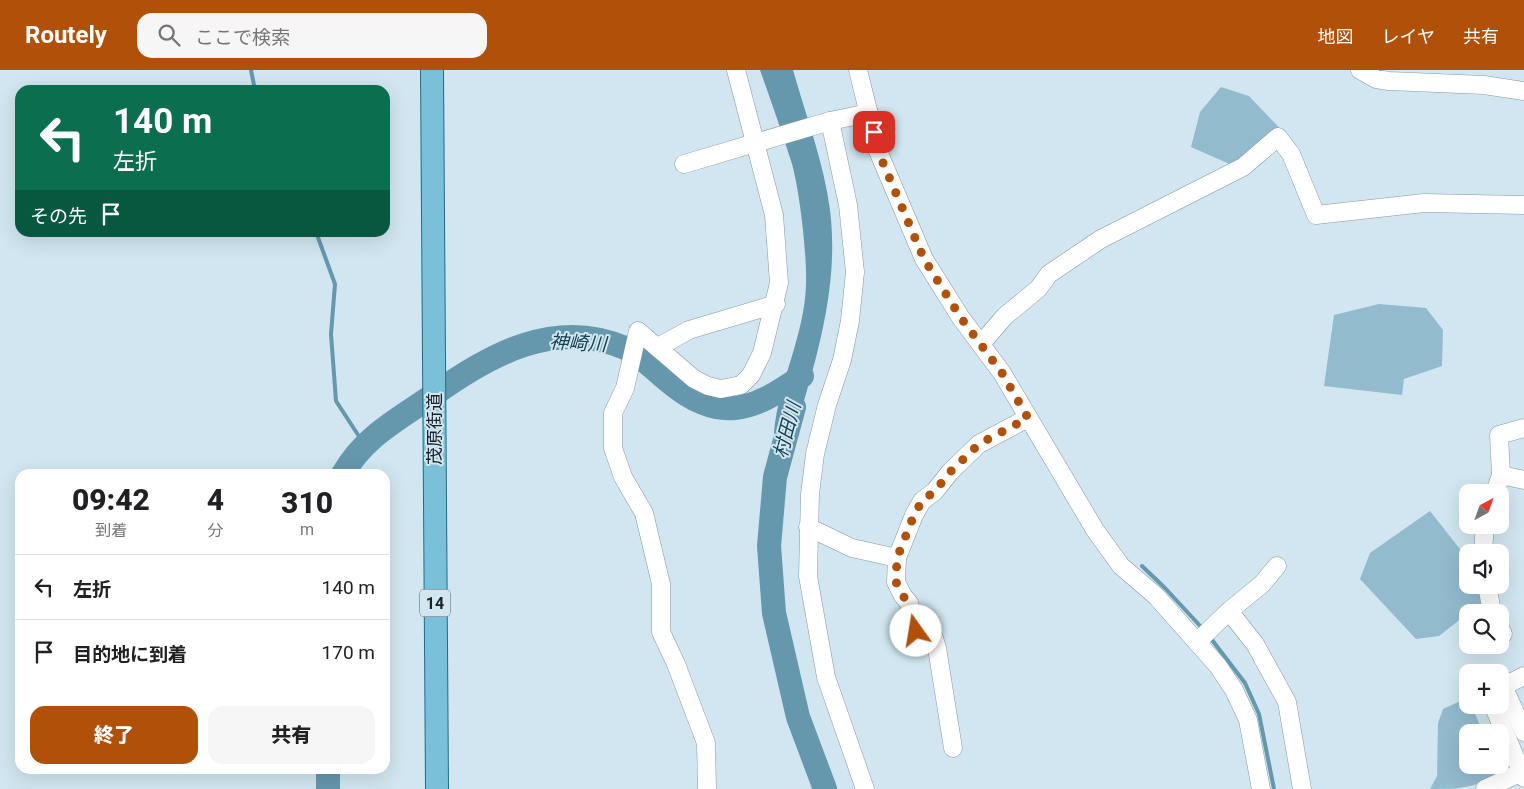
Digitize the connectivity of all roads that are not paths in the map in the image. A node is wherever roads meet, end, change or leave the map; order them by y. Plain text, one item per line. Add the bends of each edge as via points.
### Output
1 (432, 70) edge
2 (736, 70) edge
3 (858, 70) edge
4 (1360, 70) edge
5 (1524, 91) edge
6 (869, 113) junction
7 (830, 121) junction
8 (755, 142) junction
9 (684, 164) dead end
10 (1524, 205) edge
11 (776, 304) junction
12 (981, 344) junction
13 (658, 347) junction
14 (1028, 418) junction
15 (1524, 428) edge
16 (1501, 475) junction
17 (1524, 480) edge
18 (1497, 484) edge
19 (808, 527) junction
20 (897, 558) junction
21 (1277, 566) dead end
22 (1229, 611) junction
23 (1197, 642) junction
24 (1524, 676) edge
25 (1509, 684) edge
26 (1509, 701) edge
27 (1497, 714) edge
28 (1524, 732) edge
29 (953, 748) dead end
30 (1523, 774) edge
31 (437, 789) edge
32 (707, 789) edge
33 (865, 789) edge
34 (1261, 789) edge
35 (1302, 789) edge
36 (1485, 789) edge

1 - 31 main road, 茂原街道 / 14
2 - 8 street
3 - 6 street
4 - 5 street via 1376,79 1389,81 1484,85
6 - 7 street
6 - 12 street via 878,151 924,259
7 - 8 street
7 - 19 street via 848,205 855,272 842,360 815,454
8 - 9 street
8 - 11 street via 774,214 779,283
10 - 12 street via 1424,203 1316,215 1291,154 1278,137 1243,167 1101,239 1049,274 1038,289 1005,316
11 - 13 street via 689,330
11 - 13 street via 757,365 741,385 708,386 694,379
12 - 14 street
13 - 32 street via 638,331 625,388 613,413 613,448 623,477 644,514 661,584 661,632 706,743
14 - 20 street via 979,444 922,501
14 - 23 street via 1094,530 1121,566 1156,596
15 - 16 street via 1499,435
16 - 17 street
16 - 18 street
19 - 20 street via 852,548
19 - 33 street via 808,576 826,677
20 - 29 street via 896,582 909,603 916,631 934,638 937,648
21 - 22 street via 1262,584
22 - 23 street
22 - 35 street via 1255,644 1287,702
23 - 34 street via 1234,690 1248,720
24 - 25 street
26 - 28 street
27 - 30 street
30 - 36 street

